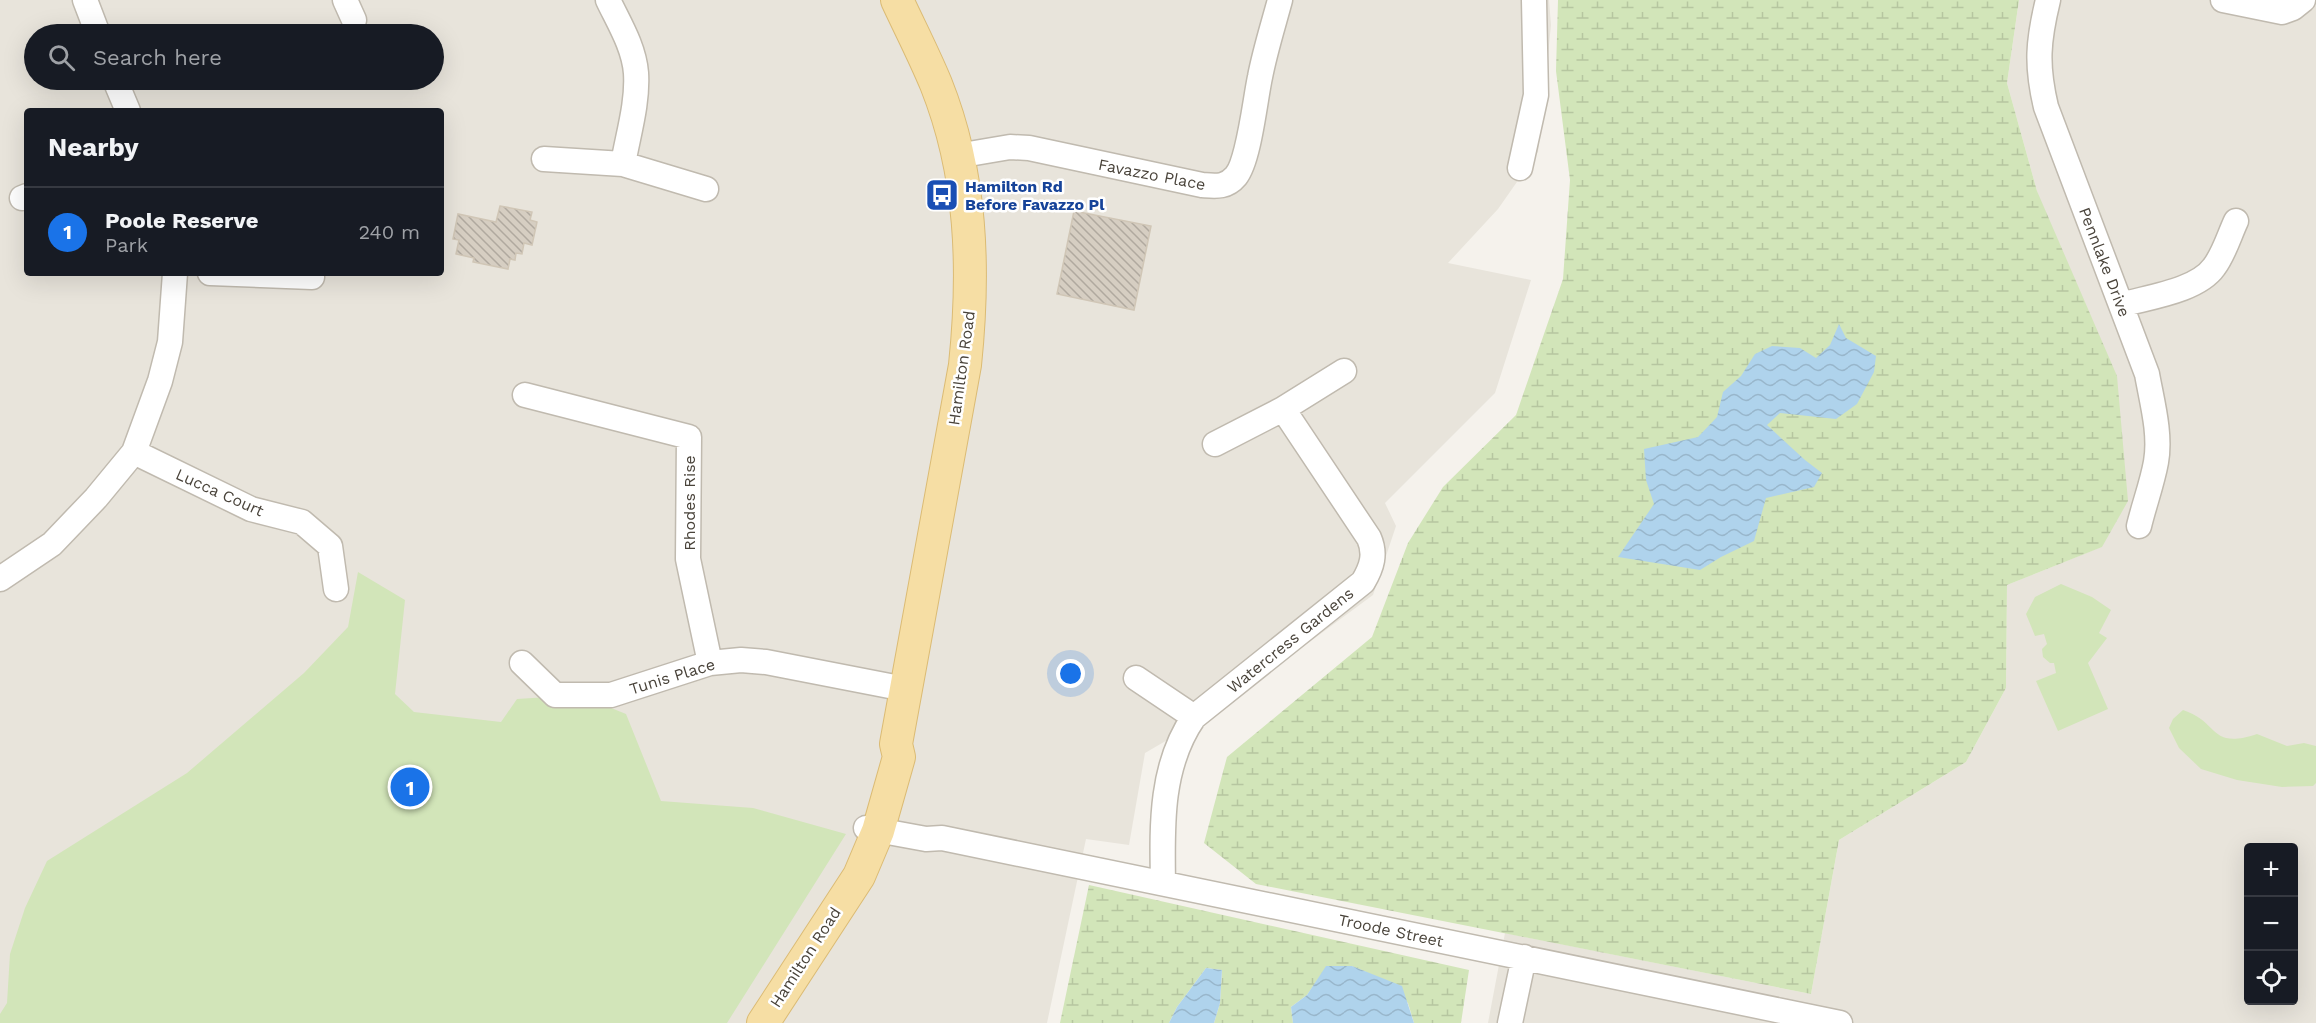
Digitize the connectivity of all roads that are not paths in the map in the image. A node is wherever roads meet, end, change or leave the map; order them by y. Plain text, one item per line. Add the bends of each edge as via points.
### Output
1 (85, 0) edge
2 (608, 0) edge
3 (897, 0) edge
4 (1280, 0) edge
5 (1534, 0) edge
6 (2048, 0) edge
7 (2223, 0) edge
8 (2303, 0) edge
9 (94, 24) edge
10 (120, 90) edge
11 (127, 108) edge
12 (957, 156) junction
13 (544, 159) dead end
14 (623, 164) junction
15 (1520, 168) dead end
16 (706, 189) dead end
17 (2236, 221) dead end
18 (176, 276) edge
19 (271, 276) edge
20 (312, 278) dead end
21 (2121, 305) junction
22 (1344, 371) dead end
23 (525, 395) dead end
24 (1283, 409) junction
25 (1215, 444) dead end
26 (134, 452) junction
27 (2139, 526) dead end
28 (0, 579) edge
29 (336, 589) dead end
30 (522, 663) dead end
31 (710, 663) junction
32 (1136, 678) dead end
33 (905, 689) junction
34 (1194, 717) junction
35 (874, 822) junction
36 (1163, 883) junction
37 (1524, 957) junction
38 (763, 1023) edge
39 (1510, 1023) edge
40 (1840, 1023) edge

1 - 9 street
2 - 14 street via 627,38 636,73
3 - 12 main road, Hamilton Road via 936,83
4 - 12 street, Favazzo Place via 1244,158 1235,177 1226,184 1202,185 1029,148 1010,147
5 - 15 street via 1536,95
6 - 21 street, Pennlake Drive via 2038,55 2039,80
7 - 8 street via 2282,12 2294,9
10 - 11 street
12 - 33 main road, Hamilton Road via 971,251 969,322
13 - 14 street
14 - 16 street
17 - 21 street via 2214,267 2202,280
18 - 26 street via 170,342
19 - 20 street
21 - 27 street, Pennlake Drive via 2147,374 2157,437 2156,461
22 - 24 street
23 - 31 street, Rhodes Rise via 689,437 688,559
24 - 25 street
24 - 34 street, Watercress Gardens via 1369,538 1374,549 1373,561 1363,582
26 - 28 street via 52,544
26 - 29 street, Lucca Court via 251,509 302,522 330,546
30 - 31 street, Tunis Place via 555,695 611,695
31 - 33 street, Tunis Place via 766,662
32 - 34 street
33 - 35 main road, Hamilton Road via 896,744 886,754
34 - 36 street, Watercress Gardens via 1182,734 1166,784
35 - 36 street, Troode Street via 927,828 942,838
35 - 38 main road, Hamilton Road via 849,871 848,891
36 - 37 street, Troode Street
37 - 39 street
37 - 40 street, Troode Street

